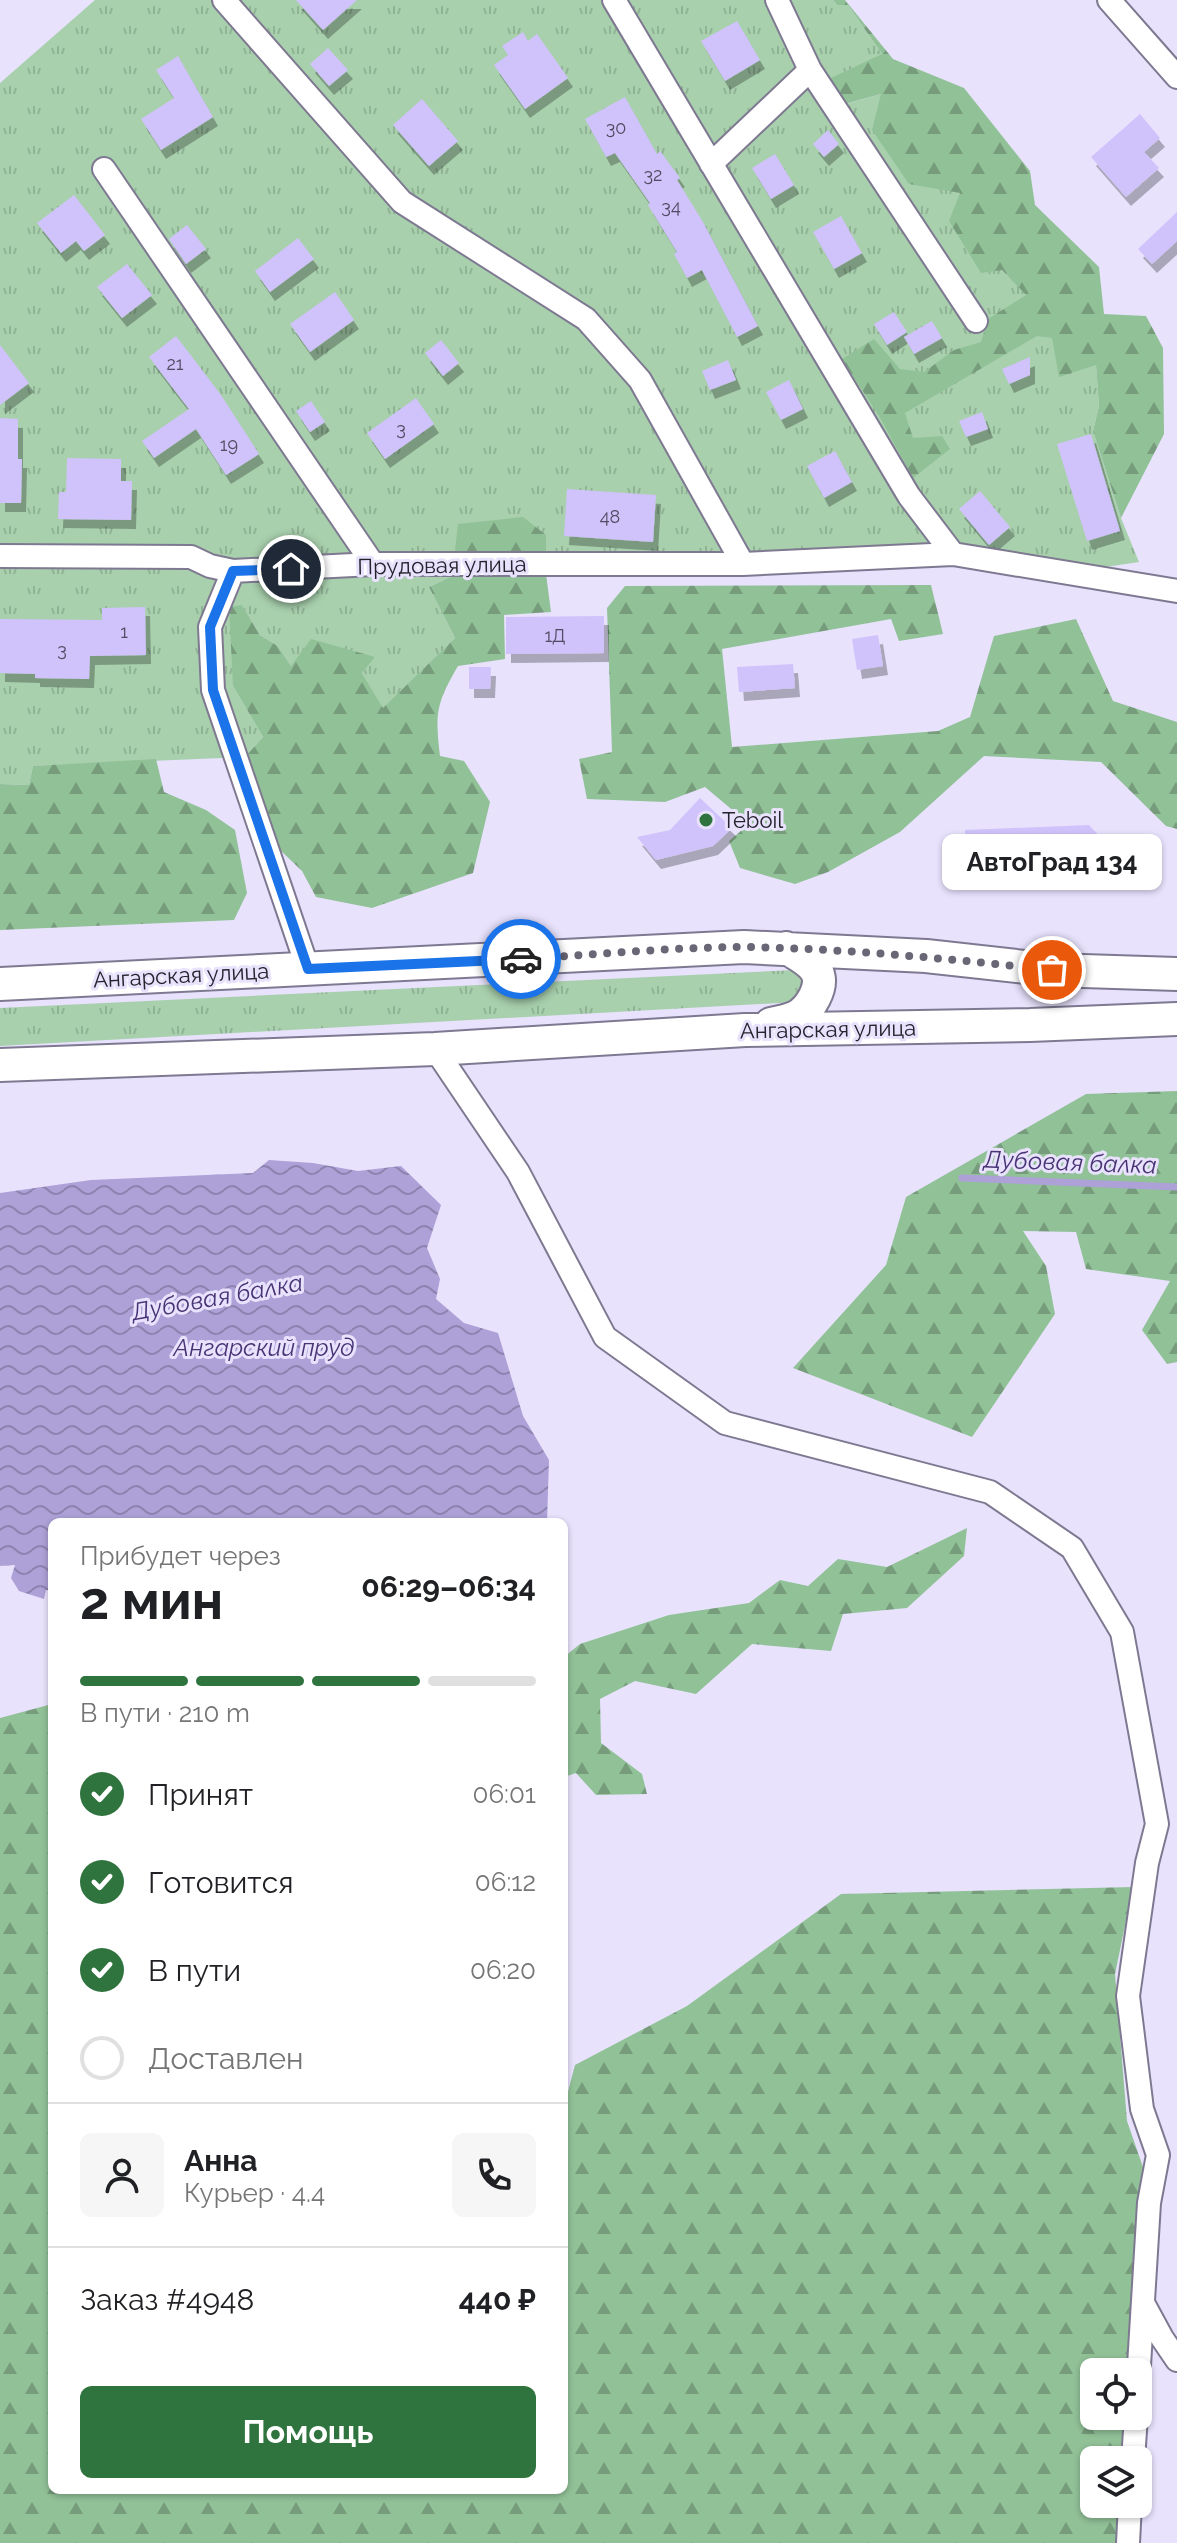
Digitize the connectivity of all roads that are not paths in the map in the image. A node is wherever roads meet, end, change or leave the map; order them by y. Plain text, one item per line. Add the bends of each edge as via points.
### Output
1 (224, 0) edge
2 (614, 0) edge
3 (777, 0) edge
4 (1109, 0) edge
5 (810, 70) junction
6 (1177, 77) edge
7 (711, 164) junction
8 (104, 169) dead end
9 (976, 321) dead end
10 (953, 554) junction
11 (0, 556) edge
12 (373, 564) junction
13 (743, 564) junction
14 (233, 571) junction
15 (1177, 591) edge
16 (786, 948) junction
17 (308, 969) junction
18 (1177, 974) edge
19 (0, 984) edge
20 (1177, 1019) edge
21 (745, 1030) junction
22 (435, 1049) junction
23 (0, 1065) edge
24 (1167, 2158) edge
25 (1143, 2303) junction
26 (1140, 2358) edge
27 (1177, 2360) edge
28 (1129, 2518) edge
29 (1128, 2543) edge

1 - 13 street via 402,202 586,319 640,380
2 - 7 street
3 - 5 street
4 - 6 street
5 - 7 street
5 - 9 street
7 - 10 street via 909,496
8 - 12 street
10 - 13 street, Прудовая улица
10 - 15 street, Прудовая улица
11 - 14 street, Прудовая улица via 191,557
12 - 13 street, Прудовая улица
12 - 14 street, Прудовая улица
14 - 17 street via 210,627 213,690
16 - 17 main road, Ангарская улица
16 - 18 main road, Ангарская улица via 1052,970
16 - 21 main road via 817,972 816,993 797,1017
17 - 19 main road, Ангарская улица
20 - 21 main road, Ангарская улица
21 - 22 main road, Ангарская улица
22 - 23 main road, Ангарская улица
22 - 24 street via 518,1172 605,1337 725,1423 990,1492 1072,1548 1122,1632 1157,1824 1128,1996 1142,2109
24 - 25 street via 1149,2203
25 - 26 street
25 - 27 street
28 - 29 street

